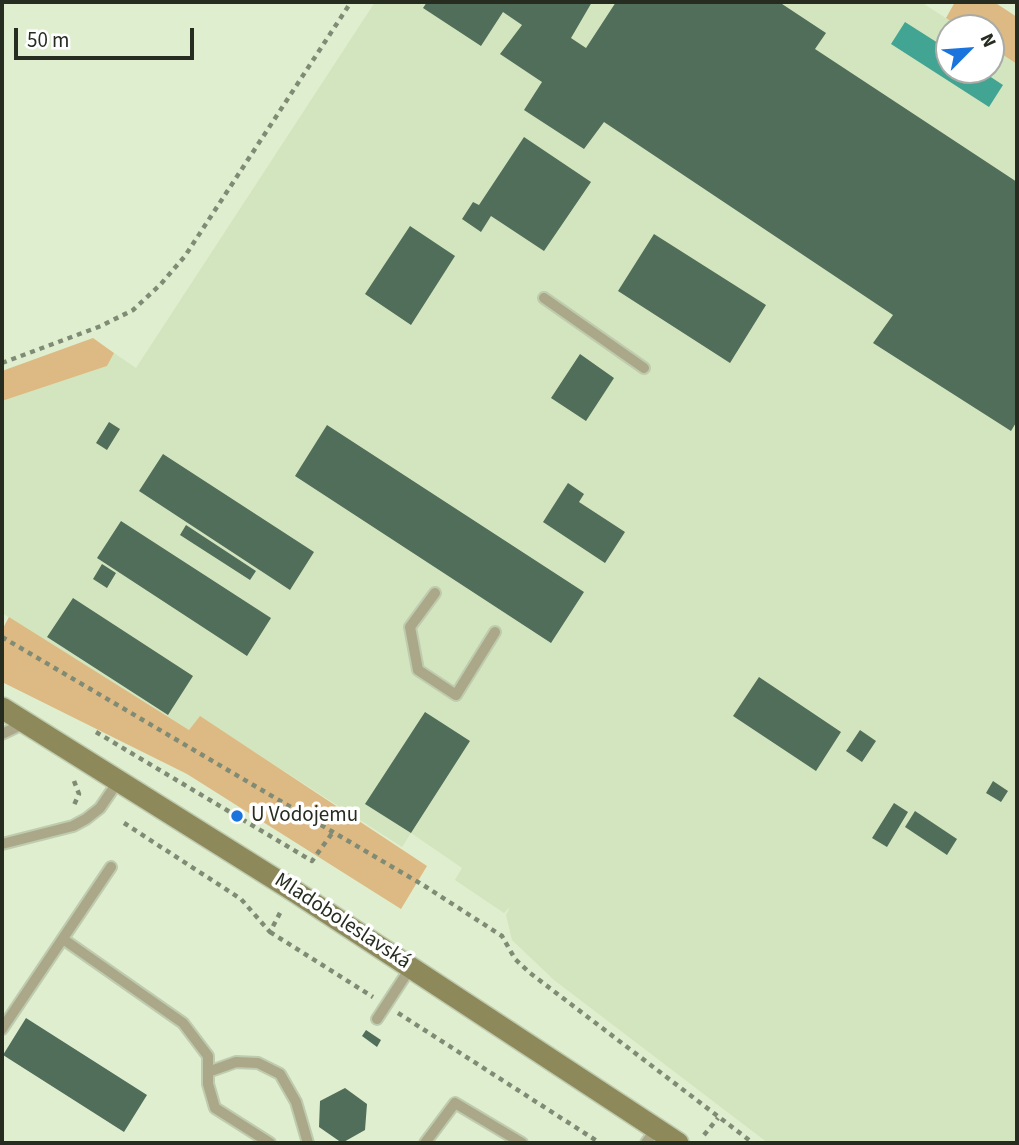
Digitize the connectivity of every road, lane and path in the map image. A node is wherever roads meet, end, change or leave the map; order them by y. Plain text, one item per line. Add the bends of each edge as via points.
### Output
1 (351, 2) edge
2 (544, 298) dead end
3 (2, 363) edge
4 (644, 368) dead end
5 (435, 593) dead end
6 (495, 632) dead end
7 (2, 637) edge
8 (2, 708) edge
9 (25, 723) junction
10 (96, 732) dead end
11 (2, 734) edge
12 (68, 775) dead end
13 (119, 780) junction
14 (65, 811) dead end
15 (124, 823) dead end
16 (333, 832) junction
17 (2, 844) edge
18 (111, 867) dead end
19 (281, 911) dead end
20 (270, 932) junction
21 (63, 939) junction
22 (411, 967) junction
23 (386, 1006) junction
24 (377, 1019) dead end
25 (2, 1029) edge
26 (208, 1072) junction
27 (718, 1118) junction
28 (704, 1135) dead end
29 (651, 1136) edge
30 (270, 1143) edge
31 (308, 1143) edge
32 (425, 1143) edge
33 (522, 1143) edge
34 (600, 1143) edge
35 (678, 1143) edge
36 (753, 1143) edge

1 - 3 path via 185,256 160,285 133,310 101,327
2 - 4 lane
5 - 6 lane via 410,627 418,670 456,695
7 - 16 path
8 - 9 main road, Mladoboleslavská
9 - 11 lane
9 - 13 main road, Mladoboleslavská
10 - 16 path via 312,861
12 - 14 path via 79,794 73,807
13 - 17 lane via 100,808 86,819
13 - 22 main road, Mladoboleslavská
15 - 20 path via 241,898
16 - 27 path via 502,936 515,959 530,973
18 - 21 lane
19 - 20 path
20 - 23 path
21 - 25 lane
21 - 26 lane via 183,1023 208,1056
22 - 23 lane
22 - 29 main road, Mladoboleslavská
23 - 24 lane
23 - 34 path
26 - 30 lane via 215,1108
26 - 31 lane via 236,1062 258,1063 280,1074 296,1102
27 - 28 path
27 - 36 path
29 - 35 main road, Mladoboleslavská
32 - 33 lane via 456,1103

